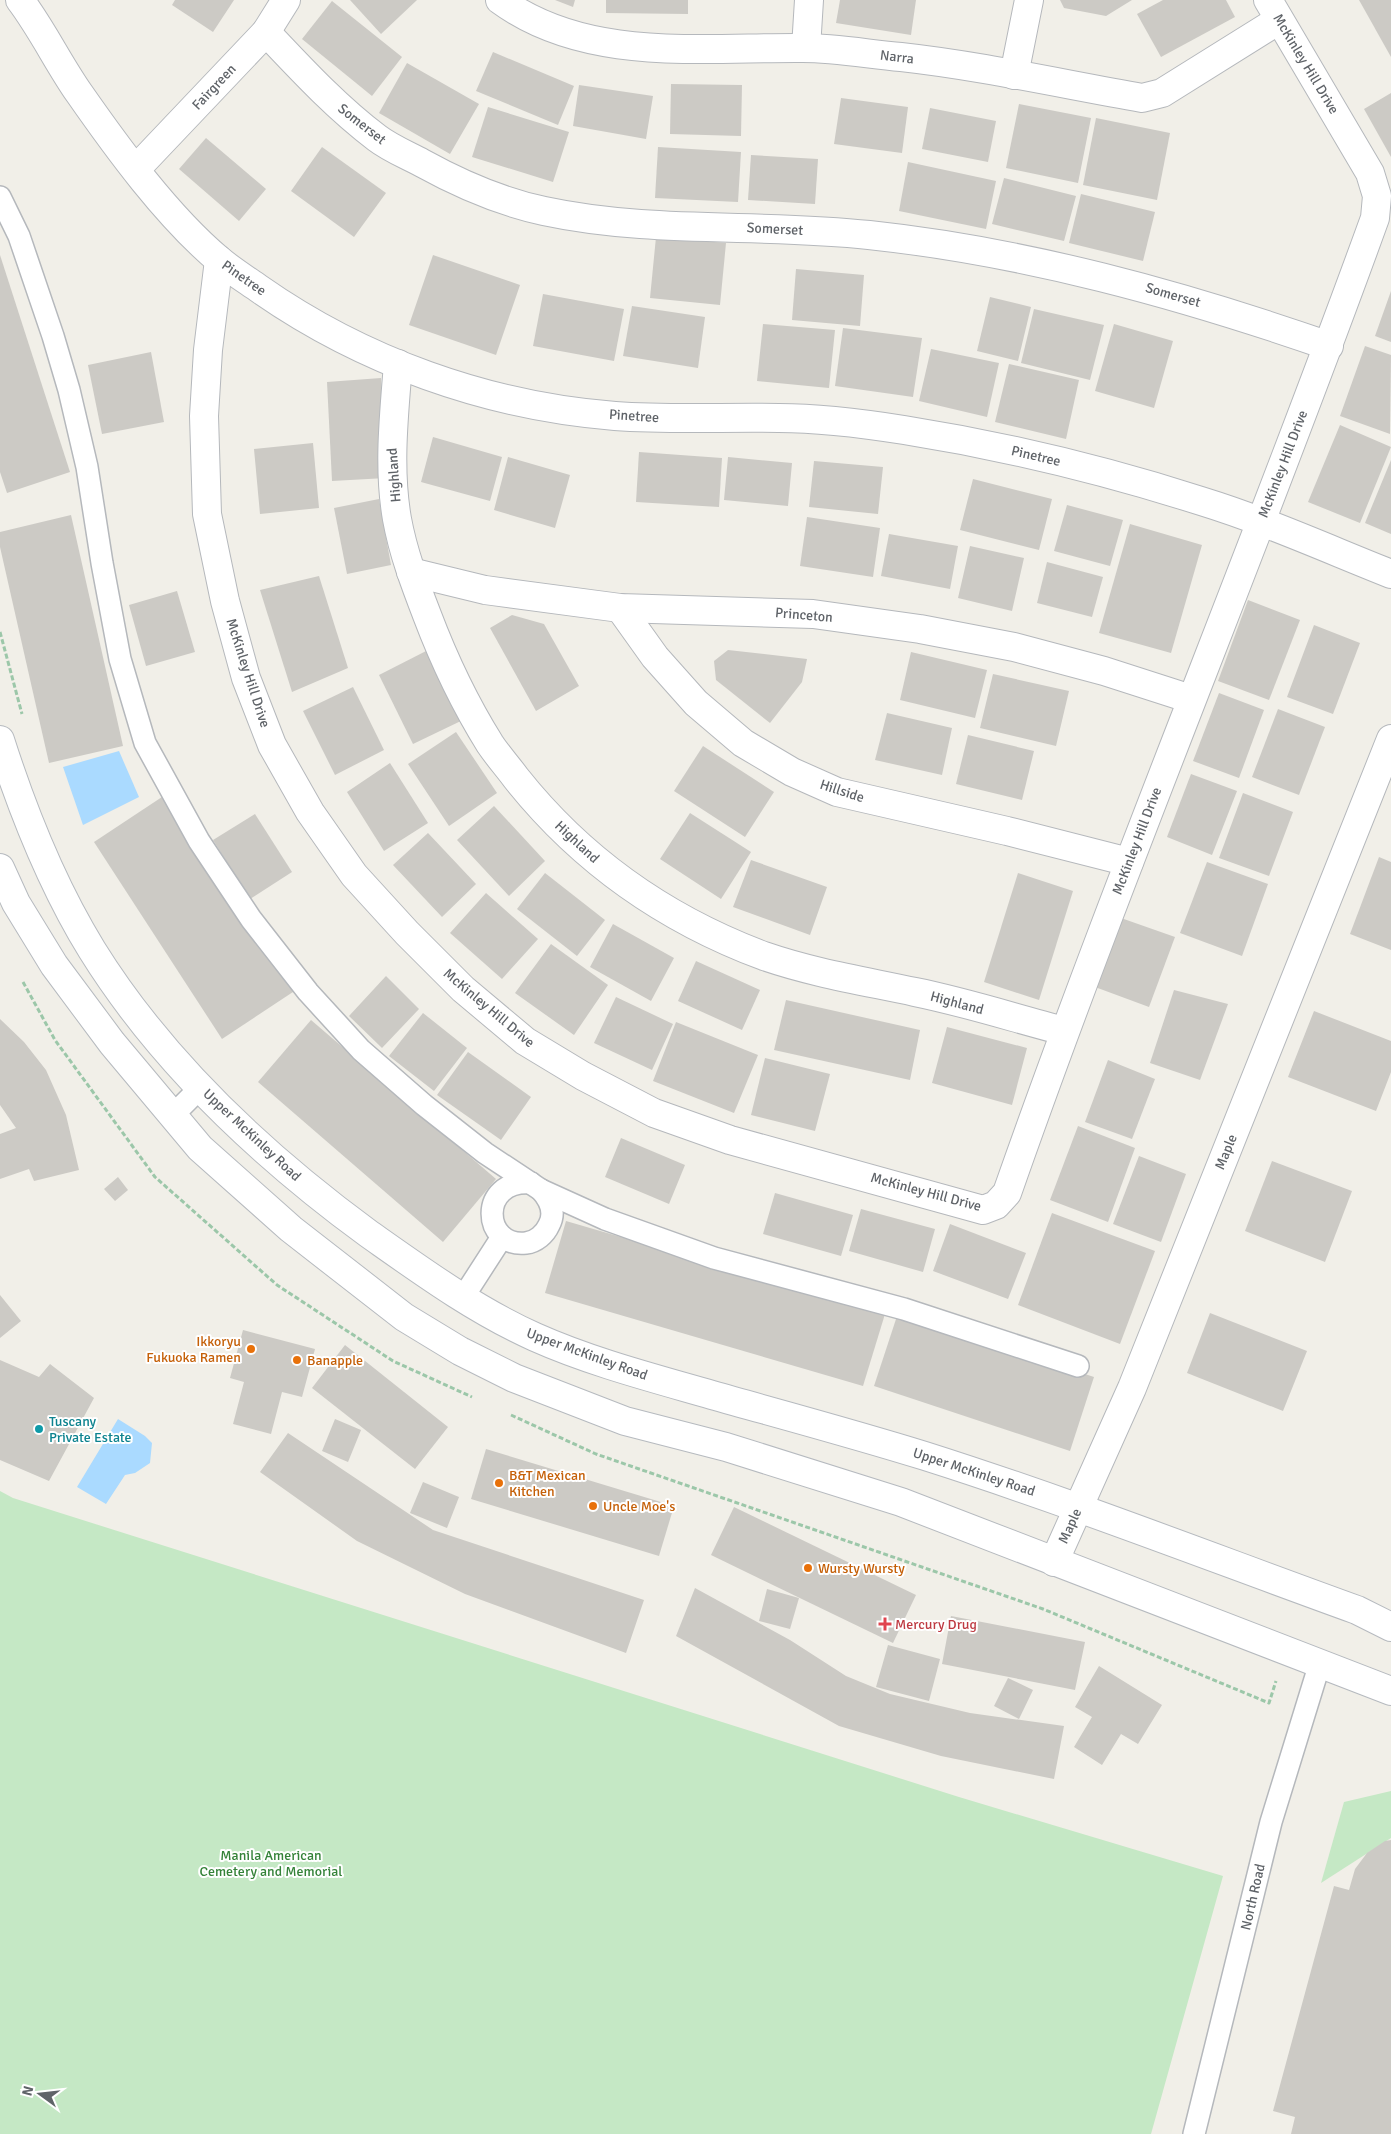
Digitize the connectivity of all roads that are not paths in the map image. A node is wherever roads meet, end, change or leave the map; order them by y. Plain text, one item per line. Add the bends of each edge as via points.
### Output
1 (286, 0) edge
2 (500, 0) edge
3 (809, 0) edge
4 (1028, 0) edge
5 (31, 4) edge
6 (1274, 10) edge
7 (266, 32) junction
8 (806, 48) junction
9 (1014, 75) junction
10 (136, 169) junction
11 (0, 197) edge
12 (219, 260) junction
13 (1329, 346) junction
14 (398, 364) junction
15 (1261, 522) junction
16 (411, 572) junction
17 (1391, 574) edge
18 (620, 608) junction
19 (1191, 699) junction
20 (1391, 738) edge
21 (0, 740) edge
22 (1129, 862) junction
23 (0, 868) edge
24 (1064, 1031) junction
25 (201, 1087) junction
26 (172, 1116) junction
27 (536, 1186) junction
28 (505, 1238) junction
29 (464, 1300) junction
30 (1078, 1366) dead end
31 (1078, 1508) junction
32 (1054, 1562) junction
33 (1391, 1627) edge
34 (1320, 1663) junction
35 (1391, 1691) edge
36 (1194, 2134) edge

1 - 7 street, Fairgreen
2 - 8 street, Narra via 520,15 568,34 625,47
3 - 8 street
4 - 9 street
5 - 10 street, Pinetree via 78,91
6 - 9 street, Narra via 1162,93 1142,98
6 - 13 street, McKinley Hill Drive via 1370,174 1377,196 1375,218
7 - 10 street, Fairgreen
7 - 13 street, Somerset via 322,91 379,140 483,193 542,211 603,221 869,235 1038,262 1143,286 1233,312
8 - 9 street, Narra via 903,58
10 - 12 street, Pinetree via 166,206
11 - 27 lane via 19,236 69,390 87,467 120,659 145,742 200,841 251,919 308,992 362,1050 424,1105 485,1153
12 - 14 street, Pinetree via 309,321 340,339
12 - 24 street, McKinley Hill Drive via 204,416 207,514 225,601 246,678 272,745 310,812 354,875 463,989 525,1041 582,1076 654,1113 730,1140 983,1210 996,1205 1007,1193
13 - 15 street, McKinley Hill Drive
14 - 15 street, Pinetree via 473,391 611,416 784,418 911,431 1027,453 1204,502
14 - 16 street, Highland via 392,441 397,517
15 - 17 street, Pinetree
15 - 19 street, McKinley Hill Drive
16 - 18 street, Princeton via 485,590
16 - 24 street, Highland via 461,694 491,746 536,802 587,854 648,900 706,931 764,956 832,976 917,992
18 - 19 street, Princeton via 813,614 920,629 1014,647
18 - 22 street, Hillside via 655,657 696,703 744,743 792,772 837,792
19 - 22 street, McKinley Hill Drive
20 - 31 street, Maple via 1132,1388
21 - 25 street, Upper McKinley Road via 27,820 92,950 146,1024
22 - 24 street, McKinley Hill Drive
23 - 26 street via 16,903 54,965
25 - 26 lane
25 - 29 street, Upper McKinley Road via 318,1196
26 - 32 street via 200,1148 298,1235 404,1317 482,1363 625,1421 726,1447 873,1494
27 - 28 lane via 518,1182 507,1186 492,1204 491,1216 495,1227
27 - 28 lane via 550,1200 550,1224 532,1242 519,1244
27 - 30 lane via 605,1219 714,1258 904,1309
28 - 29 lane
29 - 31 street, Upper McKinley Road via 537,1338 638,1374 851,1434
31 - 32 street, Maple
31 - 33 street, Upper McKinley Road via 1357,1610
32 - 34 street
34 - 35 street
34 - 36 lane, North Road via 1271,1822

